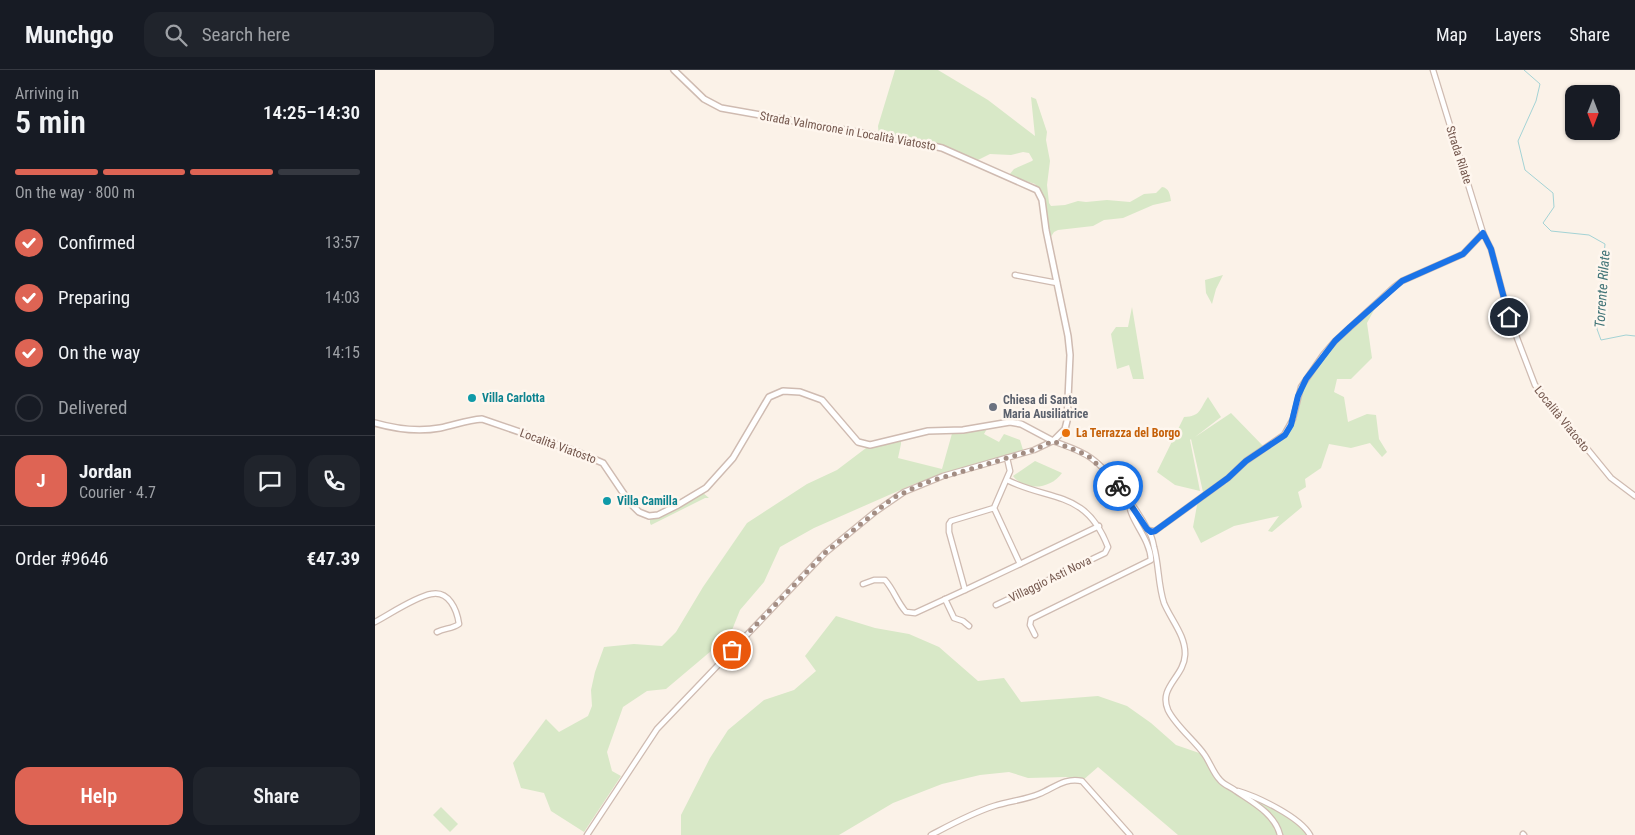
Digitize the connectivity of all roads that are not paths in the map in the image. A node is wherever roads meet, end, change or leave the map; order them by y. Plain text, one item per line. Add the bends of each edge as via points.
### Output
1 (674, 70) edge
2 (1433, 70) edge
3 (1483, 233) junction
4 (1486, 240) joint
5 (1015, 276) dead end
6 (1057, 283) junction
7 (375, 423) edge
8 (1053, 441) junction
9 (1007, 458) junction
10 (1007, 480) junction
11 (1635, 496) edge
12 (1129, 501) junction
13 (994, 508) junction
14 (1099, 526) junction
15 (1147, 529) junction
16 (1020, 564) junction
17 (863, 584) dead end
18 (965, 590) junction
19 (945, 599) junction
20 (996, 605) dead end
21 (375, 622) edge
22 (969, 626) dead end
23 (437, 632) dead end
24 (1035, 635) dead end
25 (1236, 791) junction
26 (587, 835) edge
27 (931, 835) edge
28 (1130, 835) edge
29 (1280, 835) edge
30 (1310, 835) edge

1 - 6 street, Strada Valmorone in Località Viatosto via 704,99 721,108 933,146 1037,190 1042,200
2 - 3 street, Strada Rilate
3 - 4 street, Strada Rilate
3 - 15 street via 1463,254 1398,284 1335,341 1301,387 1291,425 1280,439 1155,531
4 - 11 street, Località Viatosto via 1509,317 1535,385 1611,478
5 - 6 street
6 - 8 street, Strada Valmorone in Località Viatosto via 1068,336 1069,396 1065,429
7 - 8 street, Località Viatosto via 403,430 421,430 482,420 575,451 603,463 630,503 649,516 658,515 707,488 733,458 769,397 783,391 800,392 822,400 858,442 870,445 928,431 963,430 1010,422 1021,424
8 - 9 street
8 - 12 street via 1091,458
9 - 10 street via 1010,471
9 - 26 street via 943,476 904,492 825,553 657,729
10 - 13 street
10 - 14 street, Villaggio Asti Nova via 1023,488 1059,496 1077,505
12 - 15 street
12 - 24 street via 1151,560 1031,619
13 - 16 street
13 - 18 street via 949,524
14 - 16 street
14 - 20 street, Villaggio Asti Nova via 1108,547 1105,553
15 - 25 street via 1164,601 1184,648 1182,668 1167,692 1169,711 1205,755 1220,780
16 - 18 street
17 - 19 street via 885,580 906,612 915,613
18 - 19 street
19 - 22 street via 955,618
21 - 23 street via 416,600 438,594 451,602 459,624
25 - 29 street via 1269,816
25 - 30 street via 1275,807 1306,828
27 - 28 street via 995,805 1038,795 1073,779 1081,782

